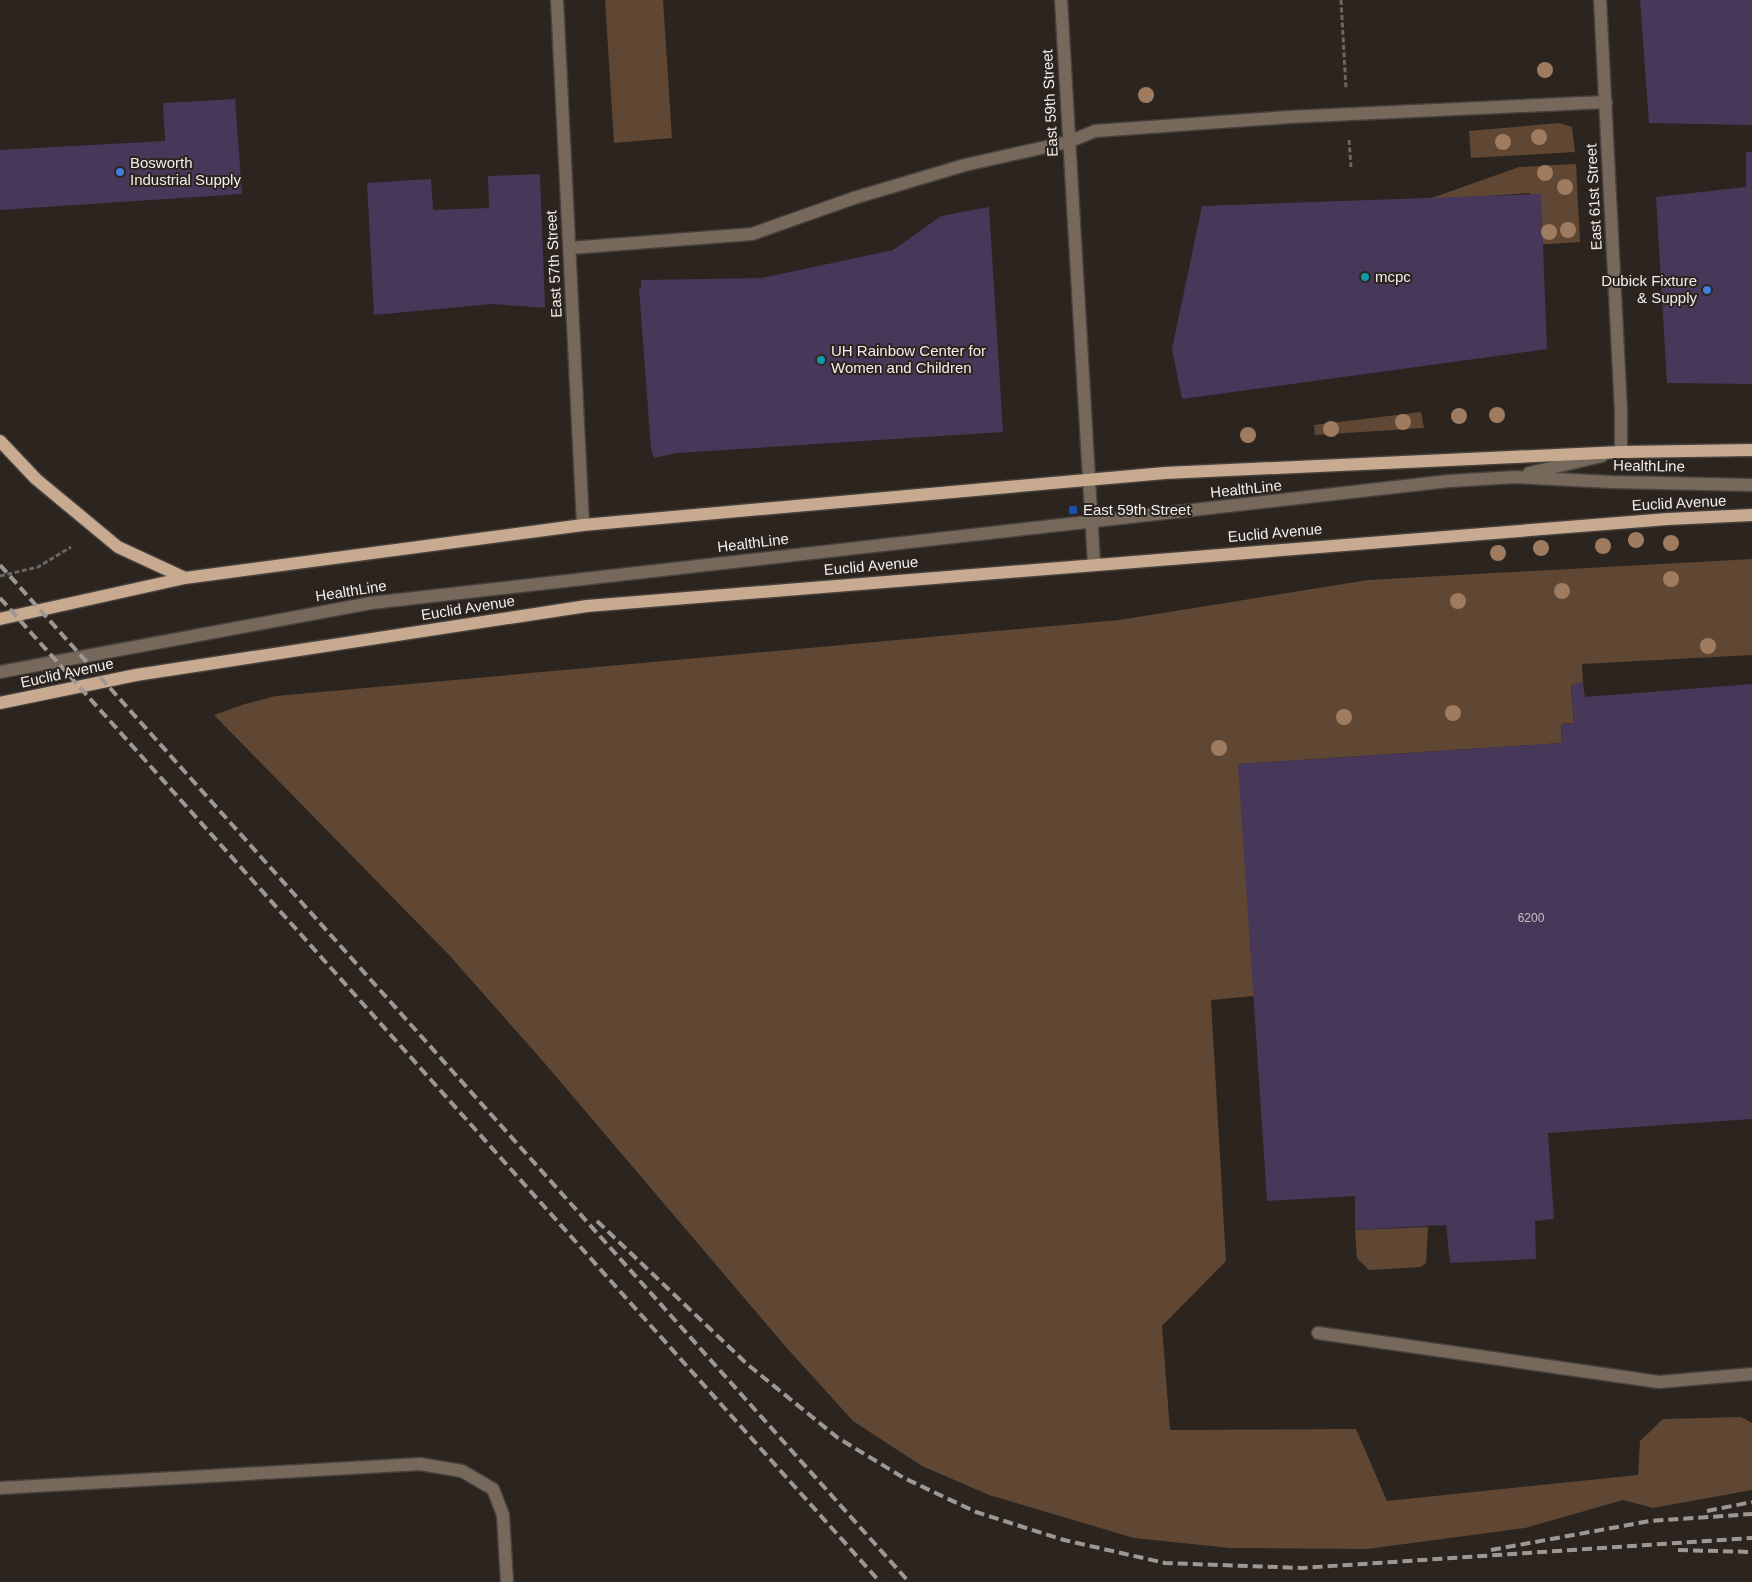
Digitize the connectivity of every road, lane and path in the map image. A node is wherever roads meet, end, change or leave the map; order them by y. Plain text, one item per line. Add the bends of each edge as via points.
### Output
1 (557, 0) edge
2 (1061, 0) edge
3 (1341, 0) edge
4 (1600, 0) edge
5 (1606, 102) junction
6 (1348, 115) junction
7 (1068, 142) junction
8 (1351, 167) dead end
9 (570, 248) junction
10 (0, 441) edge
11 (1752, 450) edge
12 (1621, 452) junction
13 (1515, 477) junction
14 (1088, 480) junction
15 (1752, 485) edge
16 (1752, 515) edge
17 (1091, 522) junction
18 (583, 526) junction
19 (71, 547) dead end
20 (1094, 564) junction
21 (0, 576) edge
22 (185, 578) junction
23 (0, 619) edge
24 (0, 672) edge
25 (0, 703) edge
26 (1318, 1333) dead end
27 (1752, 1374) edge
28 (0, 1488) edge
29 (507, 1582) edge

1 - 9 street, East 57th Street
2 - 7 street, East 59th Street
3 - 6 path
4 - 5 street, East 61st Street
5 - 6 street
5 - 12 street, East 61st Street
6 - 7 street via 1095,131
6 - 8 path
7 - 9 street via 965,165 854,198 752,234
7 - 14 street, East 59th Street
9 - 18 street, East 57th Street
10 - 22 main road via 36,479 118,547
11 - 12 main road
12 - 13 street, HealthLine
12 - 14 main road via 1165,473
13 - 15 street, HealthLine
13 - 17 street, HealthLine via 1449,481
14 - 17 street, East 59th Street
14 - 18 main road
16 - 20 main road, Euclid Avenue
17 - 20 street, East 59th Street
17 - 24 street, HealthLine via 371,603
18 - 22 main road
19 - 21 path via 38,567
20 - 25 main road, Euclid Avenue via 587,606 136,675
22 - 23 main road
26 - 27 street via 1659,1382
28 - 29 street via 420,1464 462,1471 493,1489 503,1515

